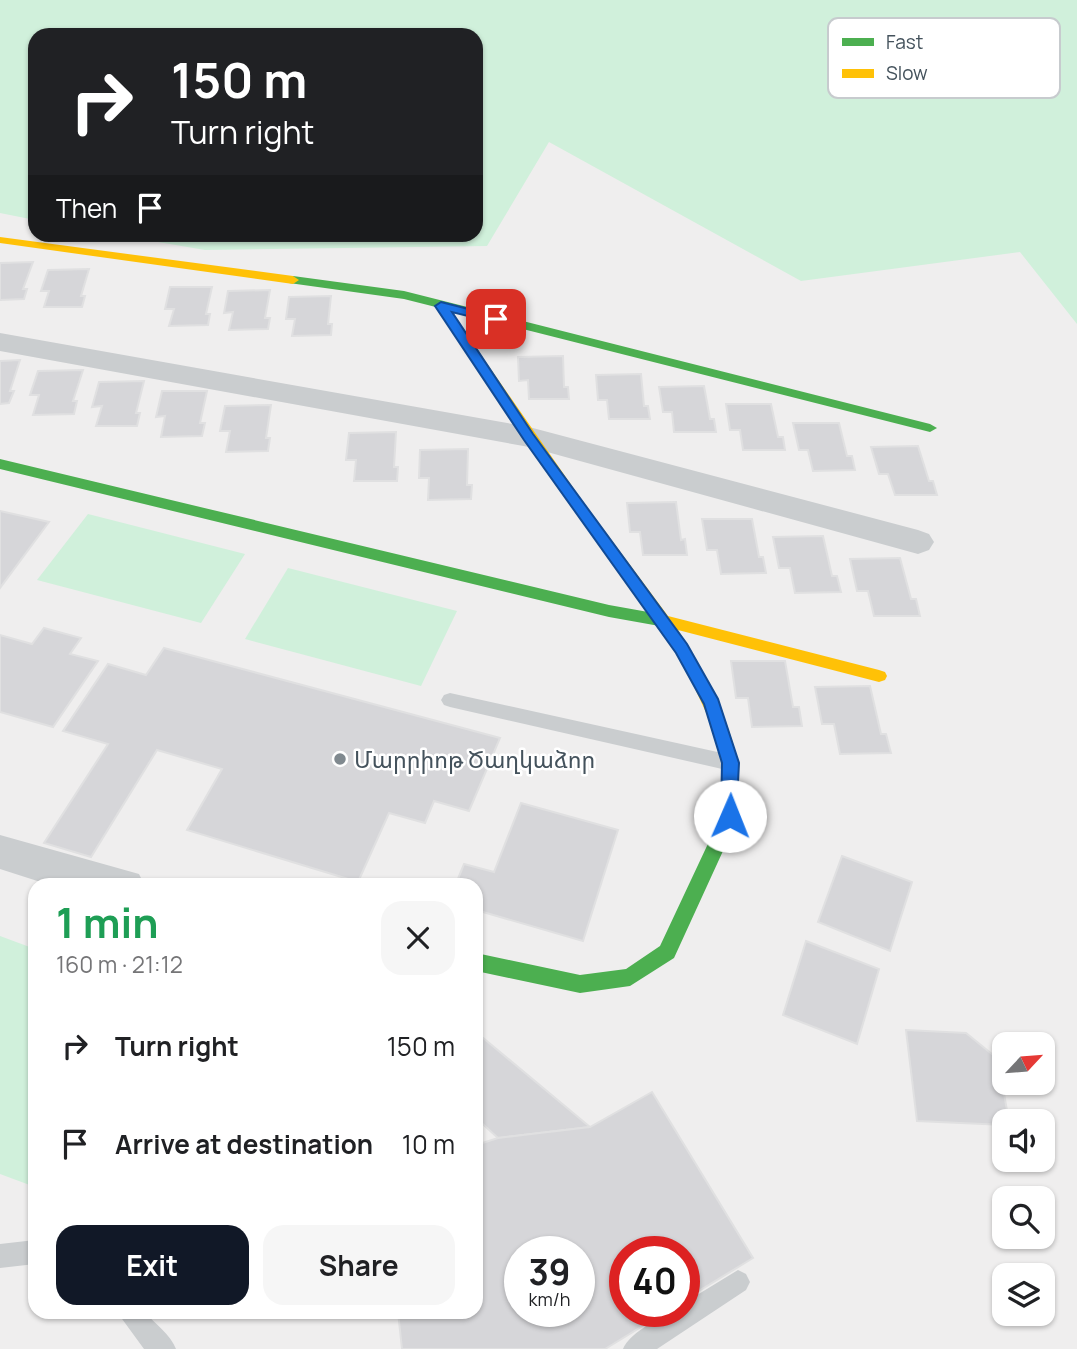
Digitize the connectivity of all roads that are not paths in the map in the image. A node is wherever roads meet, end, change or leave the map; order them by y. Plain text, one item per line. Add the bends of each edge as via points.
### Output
1 (0, 240) edge
2 (441, 306) junction
3 (0, 342) edge
4 (930, 428) dead end
5 (529, 437) junction
6 (0, 464) edge
7 (918, 542) dead end
8 (661, 620) junction
9 (879, 676) dead end
10 (450, 700) dead end
11 (731, 763) junction
12 (0, 852) edge
13 (89, 878) edge
14 (483, 963) edge
15 (28, 1253) edge
16 (0, 1256) edge
17 (738, 1282) dead end
18 (136, 1319) edge
19 (164, 1349) edge
20 (635, 1349) edge

1 - 2 street via 369,288
2 - 4 street
2 - 5 street
3 - 5 street
5 - 7 street
5 - 8 street
6 - 8 street
8 - 9 street
8 - 11 street via 712,704
10 - 11 lane
11 - 14 street via 730,816 667,952 630,977 580,984
12 - 13 street
15 - 16 lane
17 - 20 lane
18 - 19 lane

